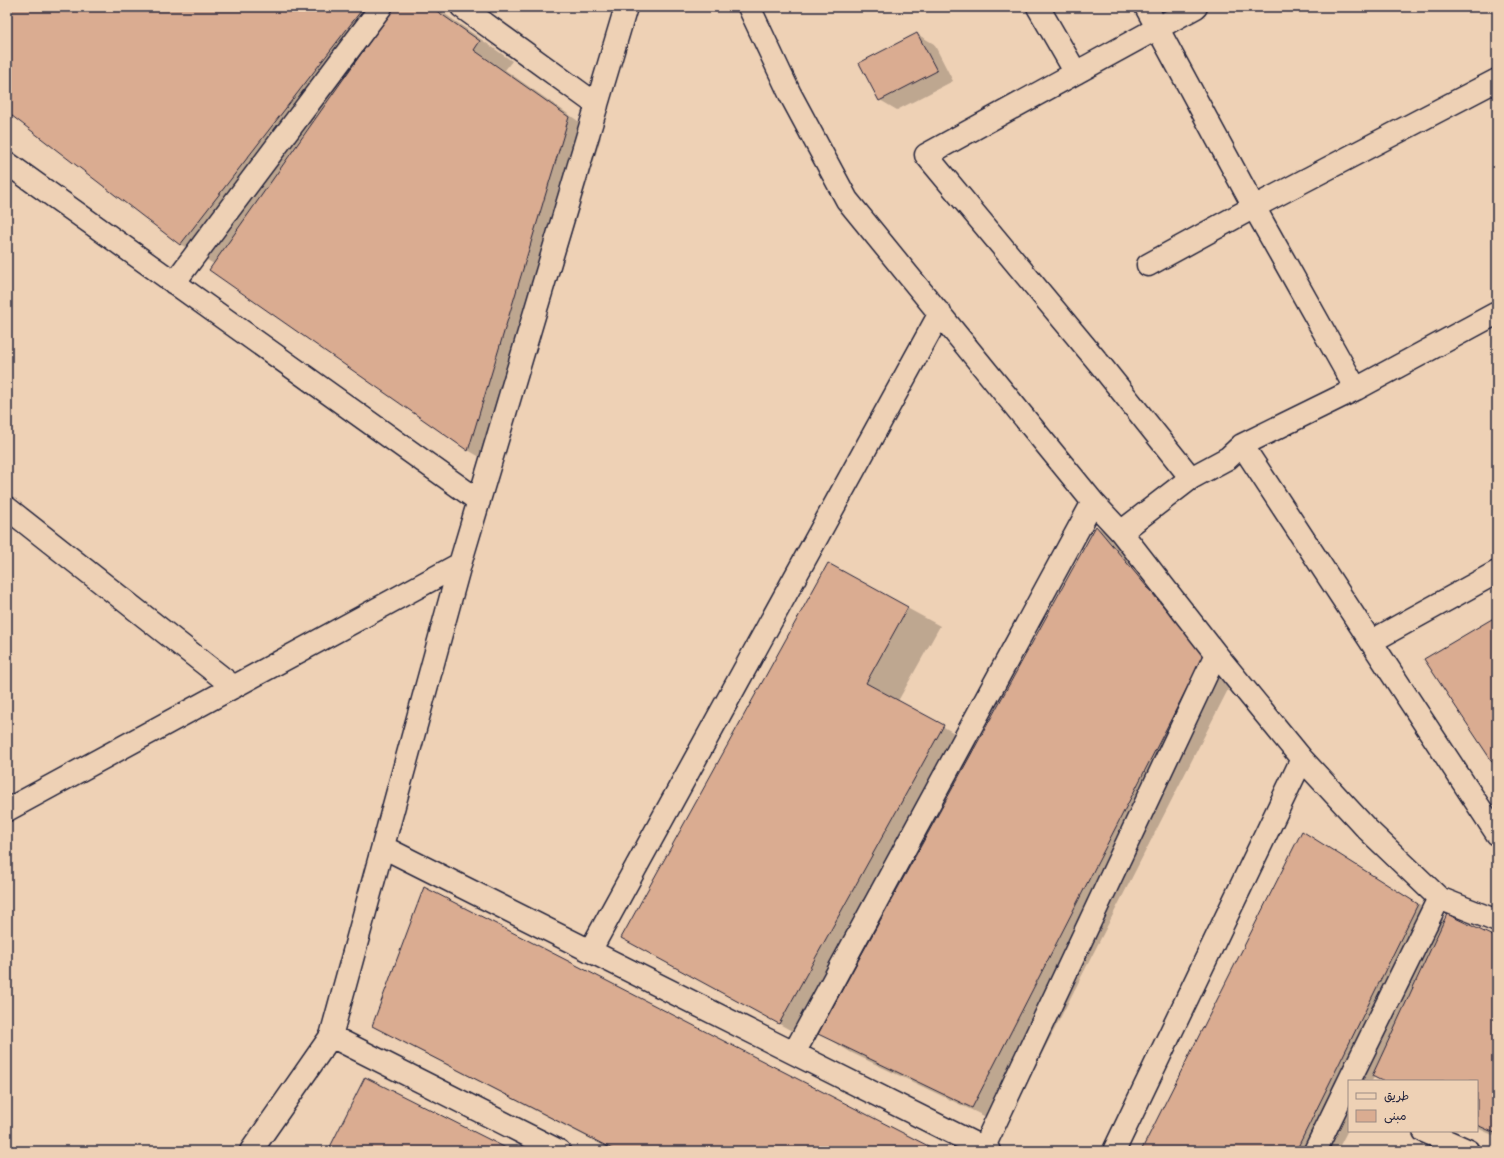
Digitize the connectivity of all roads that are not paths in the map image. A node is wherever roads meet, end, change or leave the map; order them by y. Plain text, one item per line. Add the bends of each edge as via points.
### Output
1 (381, 7) edge
2 (462, 7) edge
3 (626, 7) edge
4 (749, 7) edge
5 (1038, 7) edge
6 (1146, 7) edge
7 (1196, 7) edge
8 (1158, 28) junction
9 (1076, 73) junction
10 (1497, 80) edge
11 (597, 105) junction
12 (7, 163) edge
13 (1254, 207) junction
14 (1148, 265) dead end
15 (174, 283) junction
16 (940, 313) junction
17 (1497, 313) edge
18 (1356, 389) junction
19 (1242, 445) junction
20 (1191, 478) junction
21 (479, 501) junction
22 (1093, 502) junction
23 (7, 508) edge
24 (1121, 532) junction
25 (460, 564) junction
26 (1497, 572) edge
27 (1372, 641) junction
28 (1216, 654) junction
29 (234, 687) junction
30 (1302, 759) junction
31 (7, 810) edge
32 (1497, 834) edge
33 (383, 847) junction
34 (1439, 898) junction
35 (1497, 921) edge
36 (590, 951) junction
37 (331, 1036) junction
38 (794, 1053) junction
39 (1351, 1080) edge
40 (1347, 1088) edge
41 (1426, 1132) edge
42 (985, 1150) edge
43 (251, 1151) edge
44 (559, 1151) edge
45 (1114, 1151) edge
46 (1315, 1151) edge
47 (1469, 1151) edge

1 - 15 street
2 - 11 street
3 - 11 street
4 - 16 street via 790,94 847,200
5 - 9 street
6 - 8 street
7 - 8 street
8 - 9 street
8 - 13 street
9 - 20 street via 926,156
10 - 13 street
11 - 21 street
12 - 15 street
13 - 14 street
13 - 18 street
15 - 21 street
16 - 22 street
16 - 36 street
17 - 18 street
18 - 19 street
19 - 20 street via 1228,458
19 - 27 street
20 - 24 street
21 - 25 street
22 - 24 street
22 - 38 street
23 - 29 street
24 - 28 street
25 - 29 street
25 - 33 street
26 - 27 street
27 - 32 street
28 - 30 street
28 - 42 street
29 - 31 street
30 - 34 street via 1367,829
30 - 45 street
33 - 36 street
33 - 37 street
34 - 35 street
34 - 39 street
36 - 38 street
37 - 43 street
37 - 44 street
38 - 42 street
40 - 46 street
41 - 47 street

